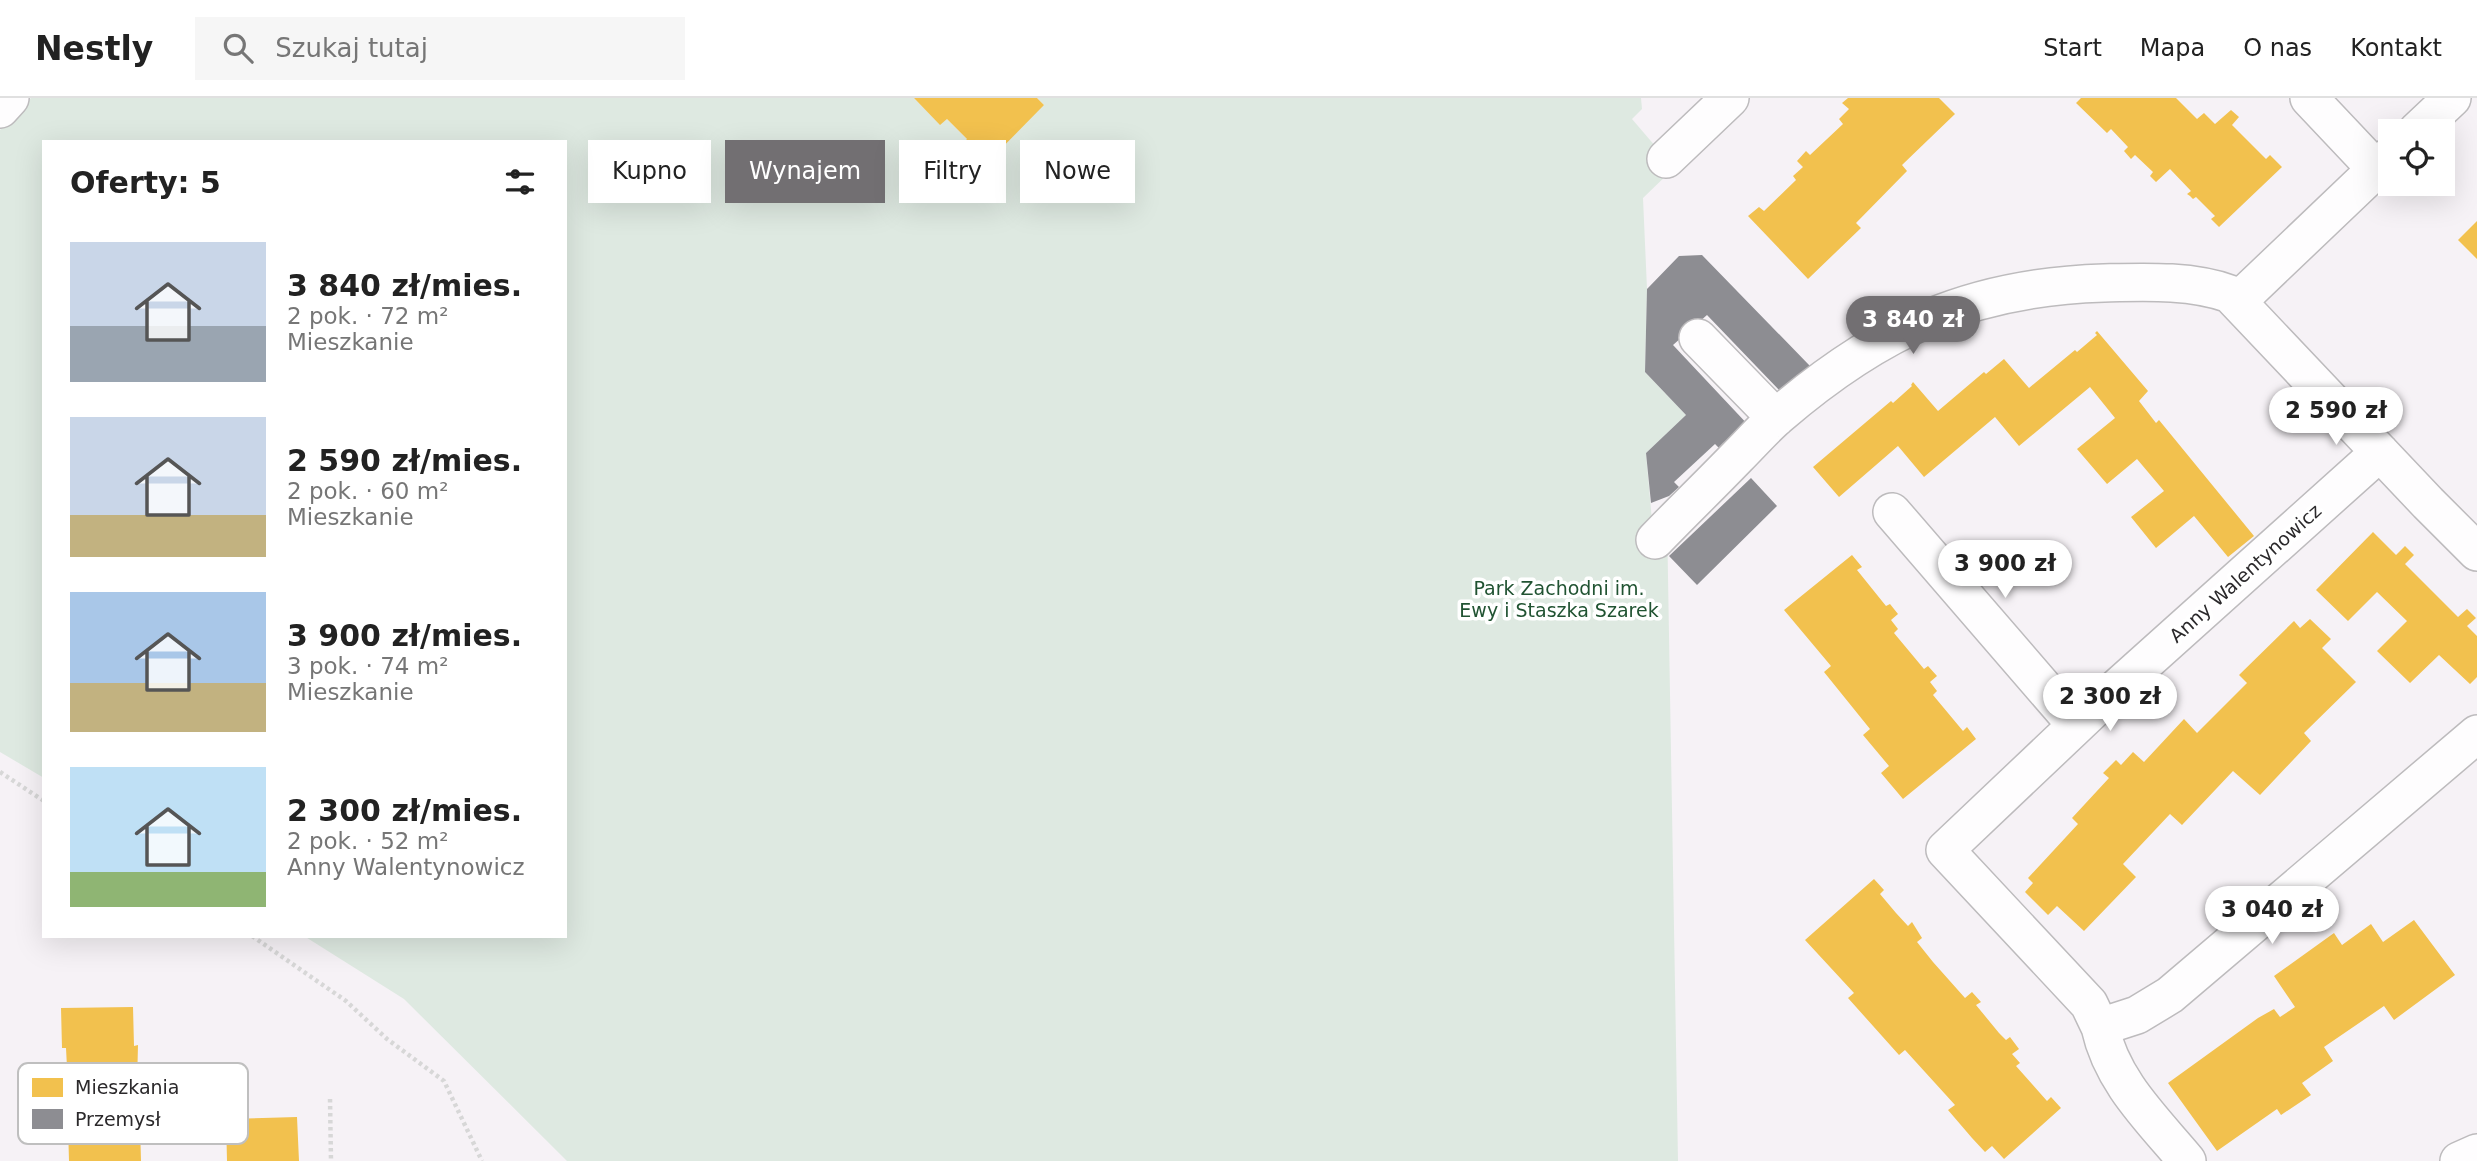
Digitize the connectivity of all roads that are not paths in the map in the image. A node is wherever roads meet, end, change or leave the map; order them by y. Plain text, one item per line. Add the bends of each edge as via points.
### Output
1 (10, 98) edge
2 (1730, 98) edge
3 (2309, 98) edge
4 (2452, 98) edge
5 (0, 109) edge
6 (2430, 119) edge
7 (2378, 158) edge
8 (1666, 159) dead end
9 (2378, 169) edge
10 (2238, 301) junction
11 (1698, 338) dead end
12 (1776, 418) junction
13 (2380, 452) junction
14 (1892, 512) dead end
15 (1655, 540) dead end
16 (2477, 552) edge
17 (2076, 725) junction
18 (2477, 734) edge
19 (2099, 1027) junction
20 (2477, 1153) edge
21 (2187, 1161) edge
22 (2459, 1161) edge

1 - 5 street
2 - 8 street
3 - 7 street
4 - 6 street
9 - 10 street
10 - 12 street via 2216,289 2119,283 2078,284 1954,307 1870,346
10 - 13 street
11 - 12 street
12 - 15 street
13 - 16 street
13 - 17 street, Anny Walentynowicz
14 - 17 street
17 - 19 street, Anny Walentynowicz via 1945,850 2089,1004
18 - 19 street via 2170,995 2137,1014
19 - 21 street via 2117,1074
20 - 22 street

